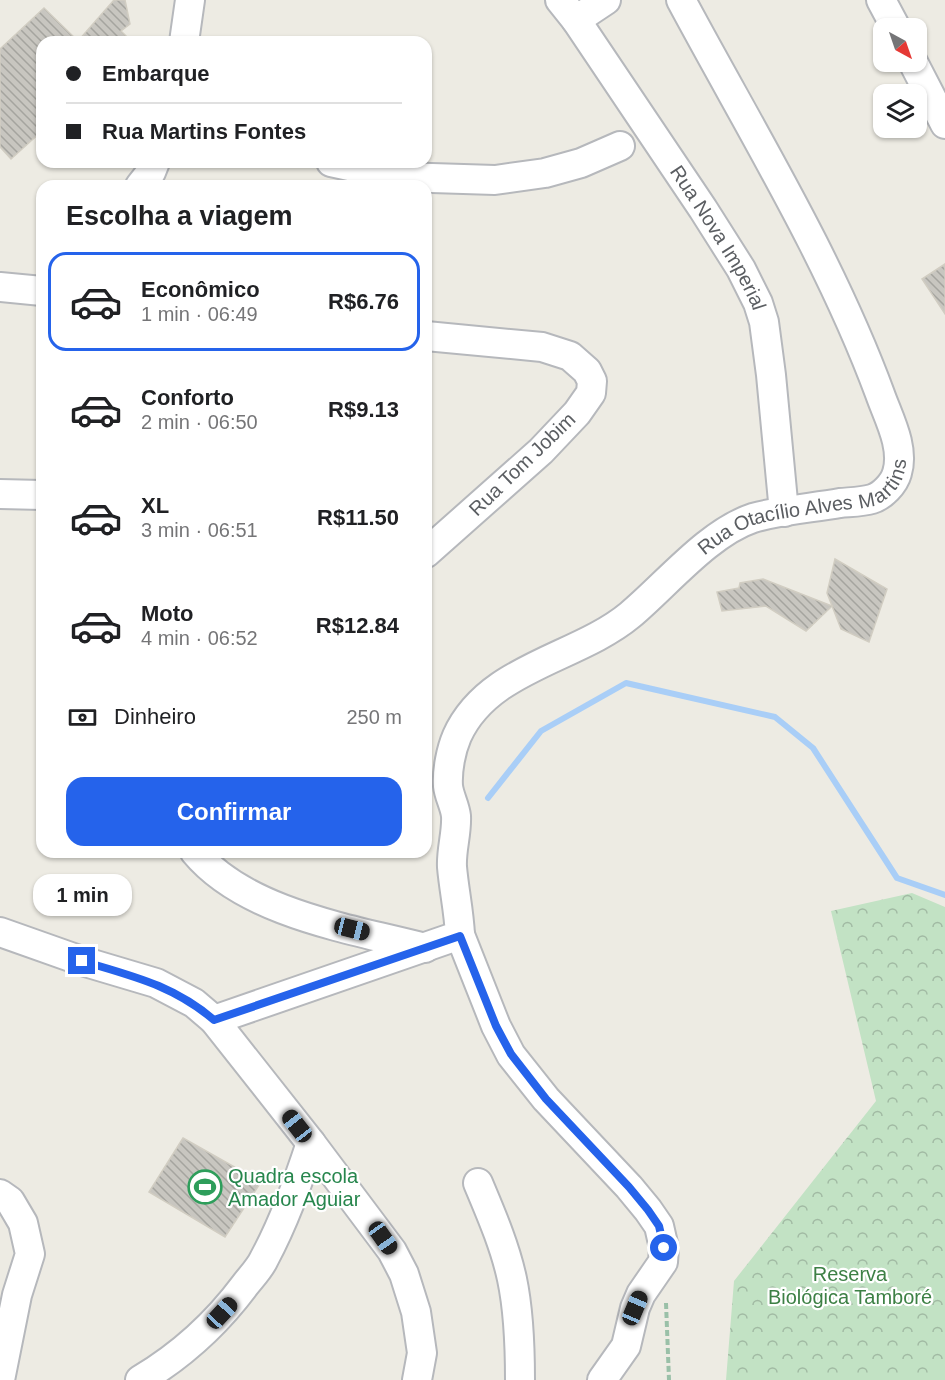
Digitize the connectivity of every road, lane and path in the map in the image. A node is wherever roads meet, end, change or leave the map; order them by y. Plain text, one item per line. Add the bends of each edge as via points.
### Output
1 (190, 0) edge
2 (606, 0) edge
3 (681, 0) edge
4 (881, 0) edge
5 (568, 10) edge
6 (891, 18) edge
7 (185, 36) edge
8 (918, 72) edge
9 (945, 124) edge
10 (620, 146) dead end
11 (359, 168) edge
12 (0, 287) edge
13 (36, 290) edge
14 (432, 337) edge
15 (0, 494) edge
16 (36, 495) edge
17 (784, 512) junction
18 (432, 548) edge
19 (201, 858) edge
20 (0, 932) edge
21 (460, 936) junction
22 (425, 948) junction
23 (214, 1020) junction
24 (311, 1143) junction
25 (478, 1183) dead end
26 (0, 1194) edge
27 (666, 1303) dead end
28 (0, 1380) edge
29 (140, 1380) edge
30 (417, 1380) edge
31 (520, 1380) edge
32 (602, 1380) edge
33 (669, 1380) edge

1 - 7 street
2 - 5 street
3 - 17 street, Rua Otacílio Alves Martins via 796,211 865,355 896,436 897,474 889,488 873,499
4 - 6 street
5 - 17 street, Rua Nova Imperial via 703,208 758,303 771,375
8 - 9 street
10 - 11 street via 545,173 495,180 400,177
12 - 13 street
14 - 18 street, Rua Tom Jobim via 542,347 570,356 592,381 591,393 577,413 541,452
15 - 16 street
17 - 21 street, Rua Otacílio Alves Martins via 751,519 730,530 695,555 629,616 521,673 489,695 471,714 451,756 448,785 456,816 452,865
19 - 22 street via 231,883 308,919
20 - 23 street via 156,983 194,1003
21 - 22 street
21 - 32 street, Rua Otacílio Alves Martins via 511,1054 659,1226 663,1262 640,1294 626,1346
22 - 23 street
23 - 24 street
24 - 29 street via 264,1261 198,1339
24 - 30 street via 392,1251 404,1274 416,1312 422,1353
25 - 31 street via 512,1278
26 - 28 street via 10,1201 23,1223 30,1254 17,1295
27 - 33 path

